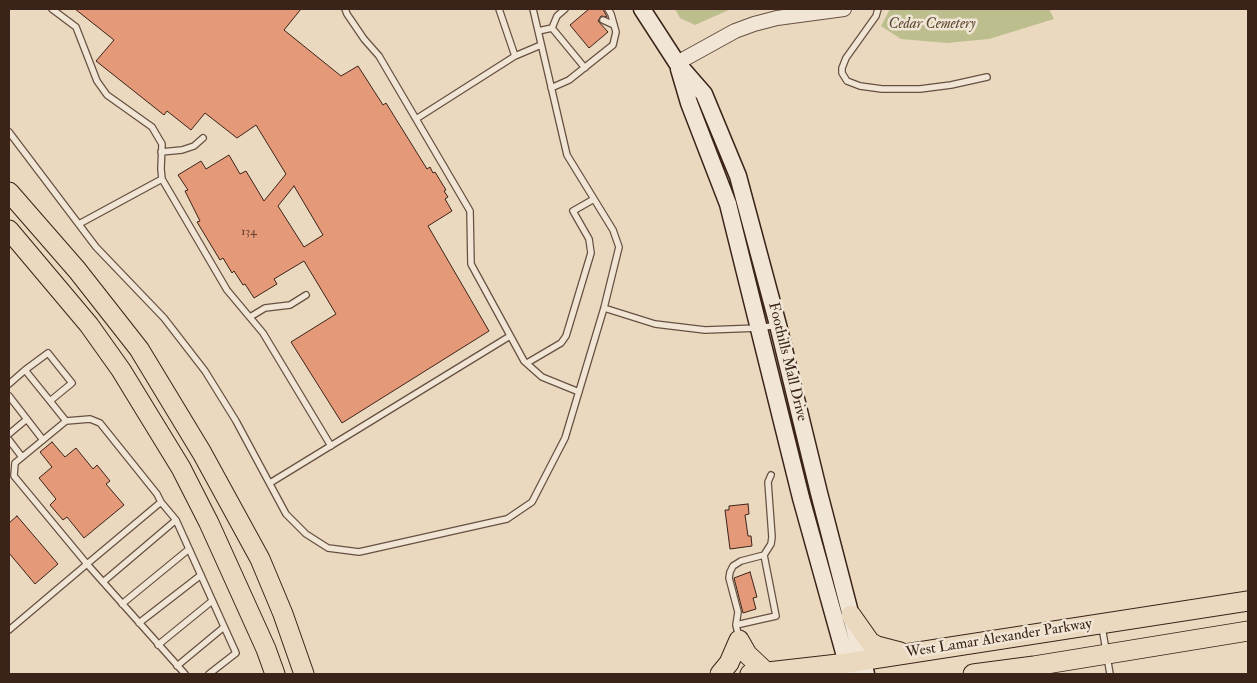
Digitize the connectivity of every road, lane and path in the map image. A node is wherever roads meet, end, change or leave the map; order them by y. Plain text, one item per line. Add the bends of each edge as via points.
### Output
1 (52, 9) edge
2 (345, 9) edge
3 (498, 9) edge
4 (533, 9) edge
5 (565, 9) edge
6 (608, 9) edge
7 (642, 9) edge
8 (844, 9) edge
9 (878, 9) edge
10 (605, 18) dead end
11 (614, 25) junction
12 (552, 28) junction
13 (538, 31) junction
14 (541, 45) junction
15 (514, 56) junction
16 (677, 63) junction
17 (585, 68) junction
18 (987, 77) dead end
19 (551, 88) junction
20 (416, 119) junction
21 (9, 132) edge
22 (203, 138) dead end
23 (161, 152) junction
24 (162, 179) junction
25 (9, 192) edge
26 (594, 199) junction
27 (79, 224) junction
28 (9, 230) edge
29 (306, 295) dead end
30 (604, 308) junction
31 (250, 317) junction
32 (778, 325) junction
33 (759, 328) junction
34 (510, 336) junction
35 (527, 363) junction
36 (25, 370) junction
37 (9, 384) edge
38 (579, 392) junction
39 (9, 396) edge
40 (50, 401) junction
41 (27, 419) junction
42 (66, 421) junction
43 (9, 434) edge
44 (9, 440) edge
45 (43, 440) junction
46 (331, 446) junction
47 (22, 457) junction
48 (771, 475) dead end
49 (270, 483) junction
50 (161, 502) junction
51 (176, 520) junction
52 (189, 549) junction
53 (764, 555) junction
54 (87, 564) junction
55 (201, 575) junction
56 (103, 582) junction
57 (212, 601) junction
58 (1248, 601) edge
59 (122, 604) junction
60 (851, 615) junction
61 (139, 623) junction
62 (1102, 624) junction
63 (224, 627) junction
64 (9, 630) edge
65 (1248, 631) edge
66 (738, 632) junction
67 (158, 645) junction
68 (906, 654) junction
69 (1106, 654) junction
70 (177, 666) junction
71 (857, 668) edge
72 (304, 671) edge
73 (1011, 672) edge
74 (758, 673) edge
75 (185, 674) edge
76 (209, 674) edge
77 (275, 674) edge
78 (720, 674) edge
79 (973, 674) edge
80 (1110, 674) edge

1 - 23 lane via 76,27 98,82 107,95 152,127 162,144
2 - 20 lane via 379,56
3 - 15 lane
4 - 13 lane
5 - 12 lane via 557,16
6 - 11 lane
7 - 16 main road, Foothills Mall Drive
8 - 16 street via 754,24 734,31
9 - 18 lane via 846,58 842,73 847,81 882,89 910,89
10 - 11 lane
11 - 17 lane via 613,45
12 - 13 lane
12 - 17 lane
13 - 14 lane
14 - 15 lane
14 - 19 lane
15 - 20 lane
16 - 32 main road, Foothills Mall Drive via 704,94 732,161
16 - 33 main road, Foothills Mall Drive via 728,204
17 - 19 lane
19 - 26 lane via 567,155
20 - 34 lane via 470,211 470,264
21 - 27 lane
22 - 23 lane via 182,150
23 - 24 lane
24 - 27 lane
24 - 31 lane via 227,290
25 - 72 highway via 77,270 139,349 202,453 260,559
26 - 30 lane via 614,230 619,247
26 - 35 lane via 573,211 589,240 591,253 566,336 561,343
27 - 49 lane via 96,247 164,318 205,371
28 - 77 highway via 89,326 181,468 213,532
29 - 31 lane via 290,305 265,308
30 - 33 lane via 655,324 706,330
30 - 38 lane
31 - 46 lane via 263,333
32 - 33 lane
32 - 60 main road, Foothills Mall Drive
33 - 71 main road, Foothills Mall Drive via 801,498
34 - 35 lane
34 - 46 lane
35 - 38 lane via 542,376
36 - 37 lane
36 - 40 lane
36 - 40 lane via 48,353 72,383
38 - 49 lane via 565,438 532,502 507,519 359,552 328,548 306,534 286,514
39 - 41 lane
40 - 42 lane
41 - 43 lane
41 - 45 lane
42 - 45 lane
42 - 50 lane via 90,419 100,423
44 - 47 lane
45 - 47 lane
46 - 49 lane
47 - 54 lane via 15,463 14,476
48 - 53 lane via 768,482 772,537
50 - 51 lane
50 - 54 lane
51 - 52 lane
51 - 56 lane
52 - 55 lane
52 - 59 lane
53 - 66 lane via 741,561 730,572 738,612
53 - 66 lane via 776,616
54 - 56 lane
54 - 64 lane
55 - 57 lane
55 - 61 lane
56 - 59 lane
57 - 63 lane
57 - 67 lane
58 - 62 highway, West Lamar Alexander Parkway
59 - 61 lane
60 - 68 highway via 870,642
60 - 71 main road, Foothills Mall Drive
61 - 67 lane
62 - 68 highway, West Lamar Alexander Parkway
62 - 69 lane
63 - 70 lane
63 - 76 lane via 236,653
65 - 69 highway, West Lamar Alexander Parkway
66 - 74 highway
66 - 78 highway via 729,663
67 - 70 lane
68 - 71 highway, West Lamar Alexander Parkway
69 - 73 highway, West Lamar Alexander Parkway
69 - 80 lane
70 - 75 lane
71 - 74 highway, West Lamar Alexander Parkway
73 - 79 highway, West Lamar Alexander Parkway

